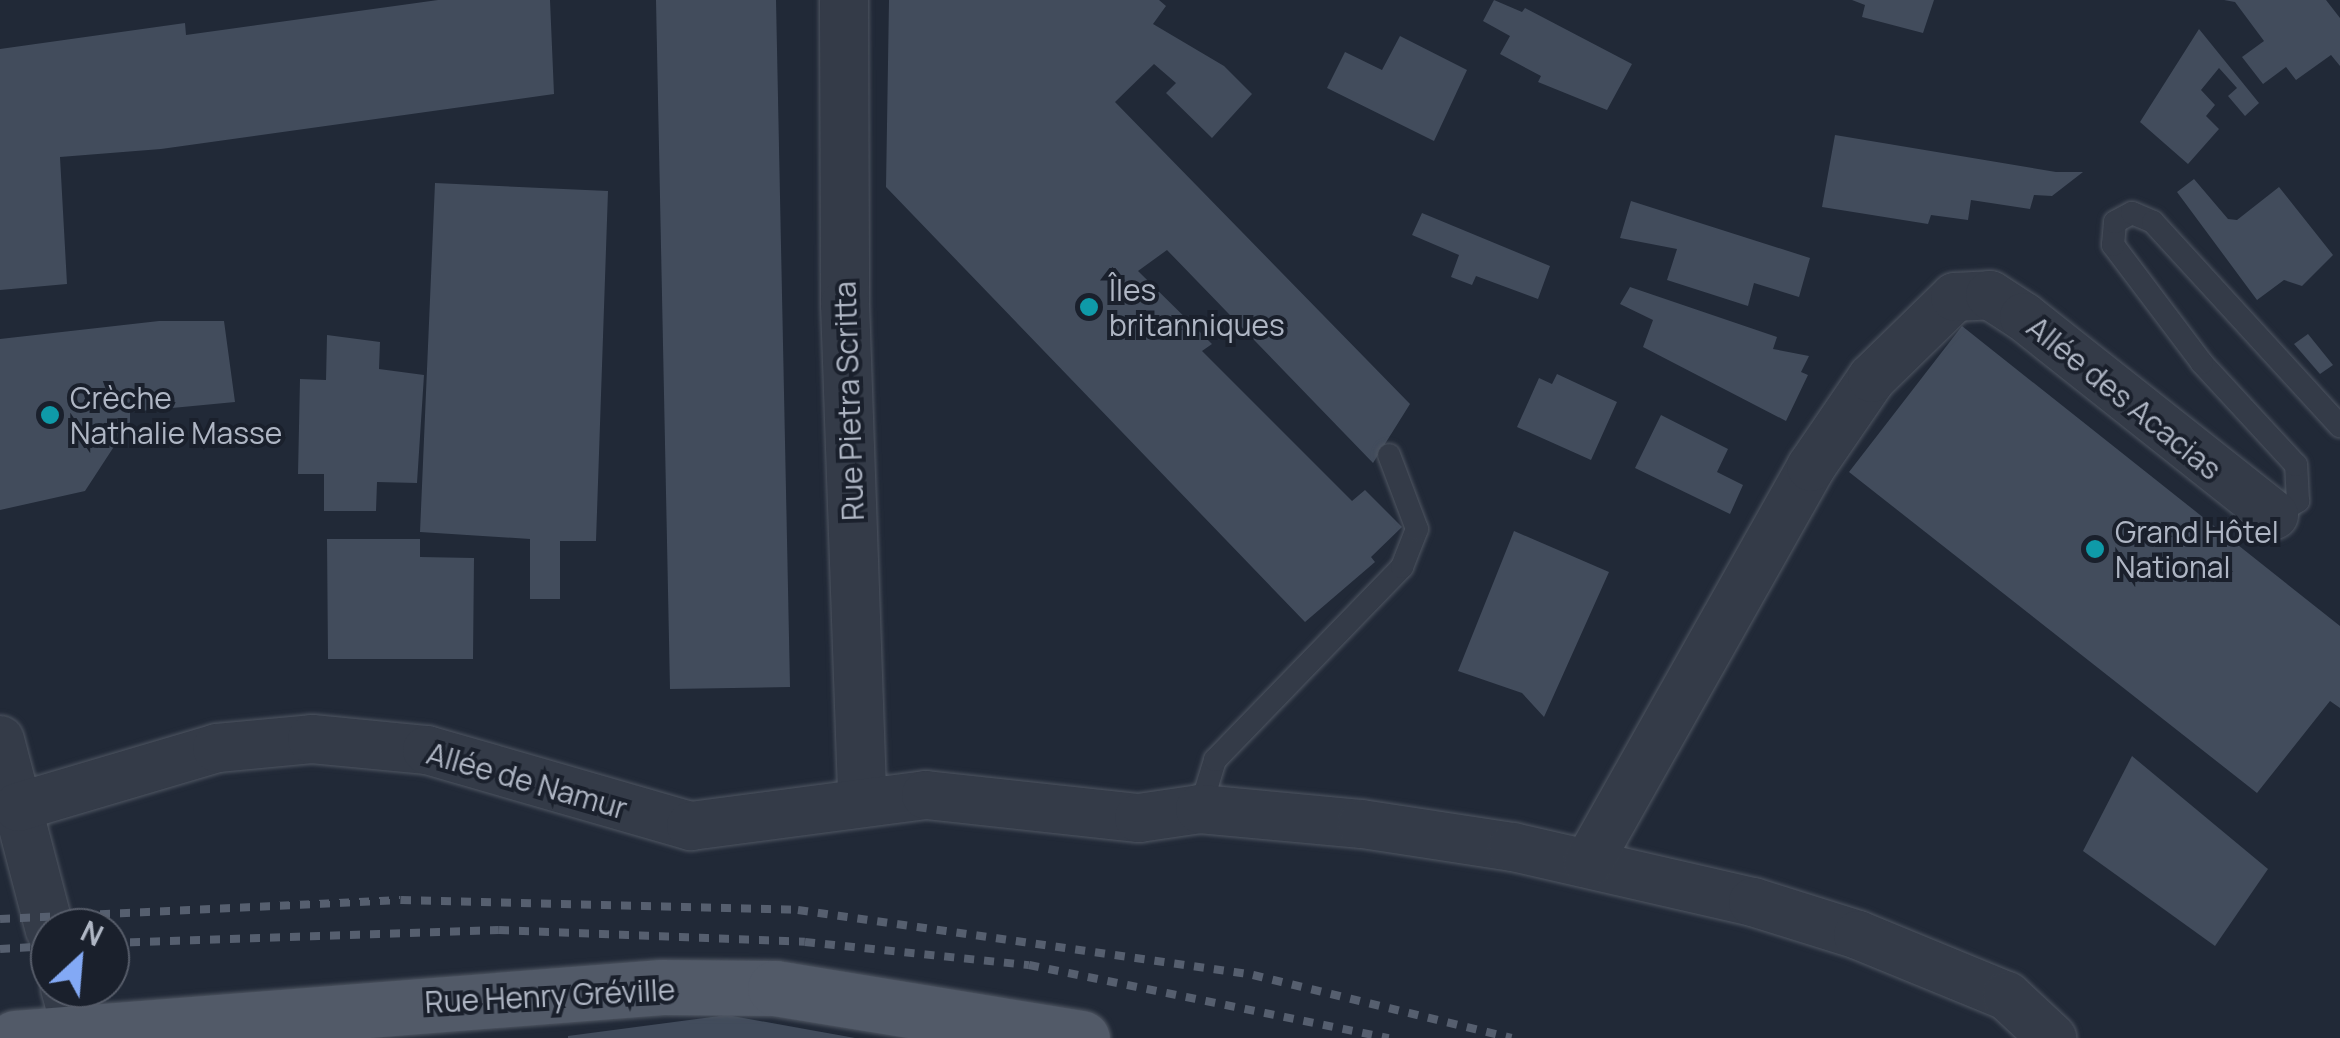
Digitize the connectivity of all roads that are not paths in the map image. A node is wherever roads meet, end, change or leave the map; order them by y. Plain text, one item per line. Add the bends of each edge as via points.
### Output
1 (844, 0) edge
2 (2340, 426) edge
3 (1388, 455) dead end
4 (2274, 515) joint
5 (0, 740) edge
6 (862, 802) junction
7 (18, 807) junction
8 (1200, 809) junction
9 (1588, 864) junction
10 (44, 908) edge
11 (73, 1019) edge
12 (14, 1038) edge
13 (1082, 1038) edge
14 (2052, 1038) edge

1 - 6 street, Rue Pietra Scritta via 845,304
2 - 4 lane, Allée des Acacias via 2153,222 2132,213 2116,222 2113,245 2202,363 2296,465 2298,501
3 - 8 lane via 1417,529 1402,568 1215,760
4 - 9 street, Allée des Acacias via 2024,316 1990,295 1955,298 1872,378 1811,467
5 - 7 street
6 - 7 street, Allée de Namur via 692,826 427,750 312,739 217,748
6 - 8 street, Allée de Namur via 926,795 1139,818
7 - 10 street
8 - 9 street, Allée de Namur via 1362,824
9 - 14 street, Allée de Namur via 1753,902 1858,935 2007,996
11 - 12 main road, Rue Henry Gréville
11 - 13 main road, Rue Henry Gréville via 662,987 776,988

